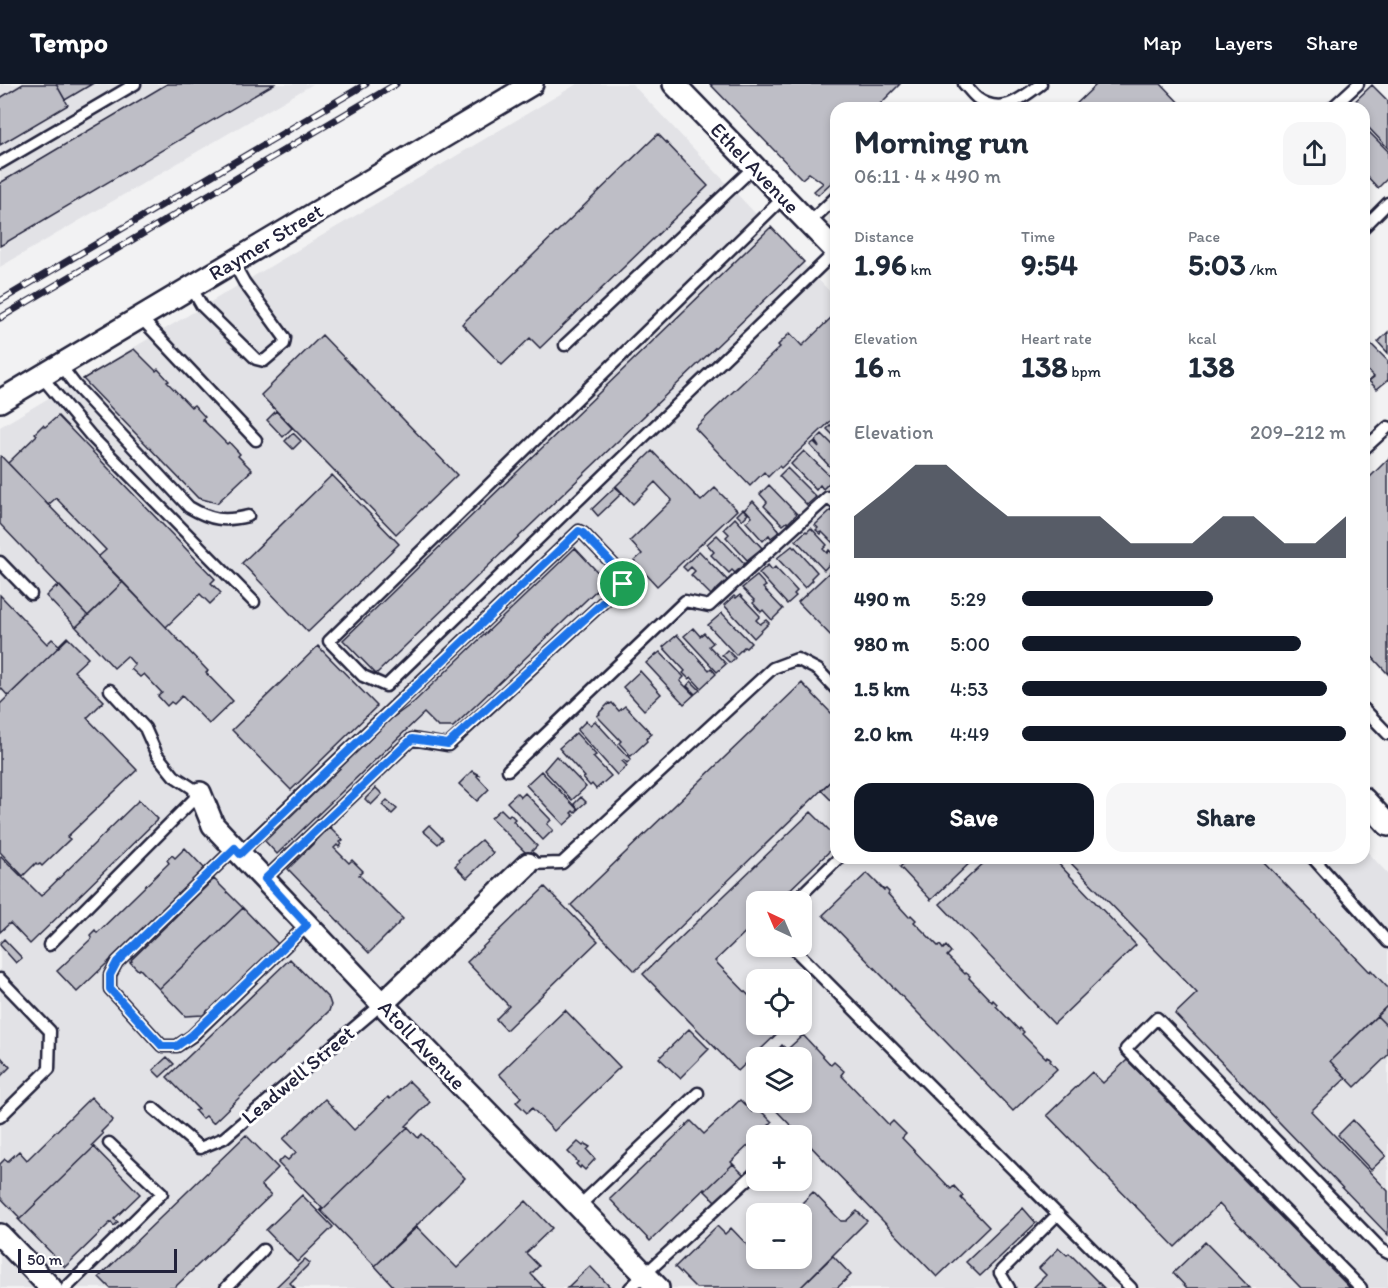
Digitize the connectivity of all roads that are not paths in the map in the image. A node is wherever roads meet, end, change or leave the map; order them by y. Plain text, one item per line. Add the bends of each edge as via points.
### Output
1 (135, 84) edge
2 (532, 84) edge
3 (674, 84) edge
4 (964, 84) edge
5 (1041, 84) edge
6 (1358, 84) edge
7 (985, 102) edge
8 (1015, 102) edge
9 (1338, 102) edge
10 (0, 163) edge
11 (754, 166) junction
12 (784, 197) junction
13 (1388, 202) edge
14 (830, 203) edge
15 (1370, 221) edge
16 (809, 223) junction
17 (830, 245) edge
18 (830, 257) edge
19 (233, 262) junction
20 (191, 287) junction
21 (140, 317) junction
22 (565, 345) dead end
23 (60, 365) junction
24 (41, 376) junction
25 (0, 401) edge
26 (1388, 427) edge
27 (256, 441) dead end
28 (1370, 444) edge
29 (830, 500) edge
30 (249, 516) dead end
31 (0, 562) edge
32 (31, 594) dead end
33 (254, 602) dead end
34 (830, 683) edge
35 (110, 690) dead end
36 (1370, 715) edge
37 (1388, 734) edge
38 (508, 770) dead end
39 (200, 793) junction
40 (1370, 806) edge
41 (1388, 825) edge
42 (237, 851) junction
43 (528, 864) joint
44 (833, 864) edge
45 (1318, 864) edge
46 (265, 879) junction
47 (805, 891) edge
48 (307, 925) junction
49 (1388, 942) edge
50 (49, 945) dead end
51 (803, 957) edge
52 (0, 979) edge
53 (382, 1004) junction
54 (698, 1093) dead end
55 (153, 1108) dead end
56 (0, 1117) edge
57 (109, 1143) dead end
58 (746, 1182) edge
59 (579, 1206) junction
60 (1058, 1214) junction
61 (0, 1235) edge
62 (263, 1250) dead end
63 (1388, 1253) edge
64 (644, 1283) edge
65 (51, 1287) edge
66 (226, 1288) edge
67 (1009, 1288) edge
68 (1131, 1288) edge
69 (1361, 1288) edge

1 - 10 lane
2 - 19 street, Raymer Street
3 - 11 street, Ethel Avenue
4 - 7 lane
5 - 8 lane
6 - 9 lane
11 - 12 street, Ethel Avenue
11 - 22 lane
12 - 16 street, Ethel Avenue
12 - 18 lane via 329,641 363,676 386,686
13 - 15 lane
14 - 16 lane
16 - 17 street, Ethel Avenue
19 - 20 street, Raymer Street
19 - 20 lane via 285,338 284,344 264,361 256,359 202,306
20 - 21 street, Raymer Street
21 - 23 street, Raymer Street
21 - 27 lane
23 - 24 street, Raymer Street
23 - 30 lane via 189,507 216,519
24 - 25 street, Raymer Street
24 - 33 lane via 91,436
26 - 28 lane
29 - 38 lane via 709,606 685,601
31 - 32 lane
34 - 43 lane via 818,670 797,659 773,668 561,863
35 - 39 lane via 145,728 157,755 174,776
36 - 37 lane
39 - 42 street, Atoll Avenue via 213,825
39 - 50 lane
40 - 41 street
42 - 46 street, Atoll Avenue
42 - 46 lane via 579,531 624,576 623,584 448,744 412,739
42 - 48 lane via 117,962 110,975 110,989 162,1046 177,1046 192,1035
43 - 53 street, Leadwell Street
44 - 47 lane
45 - 49 lane
46 - 48 street, Atoll Avenue
48 - 53 street, Atoll Avenue
51 - 60 lane
52 - 56 lane via 50,1031 49,1069
53 - 55 lane, Leadwell Street via 224,1138 200,1148
53 - 59 street, Atoll Avenue
54 - 59 lane
57 - 65 lane via 162,1193
58 - 64 lane
59 - 64 street, Atoll Avenue
60 - 67 lane via 1002,1270 1000,1274
60 - 68 lane
61 - 65 street
62 - 66 lane
63 - 69 lane via 1157,1018 1126,1049

